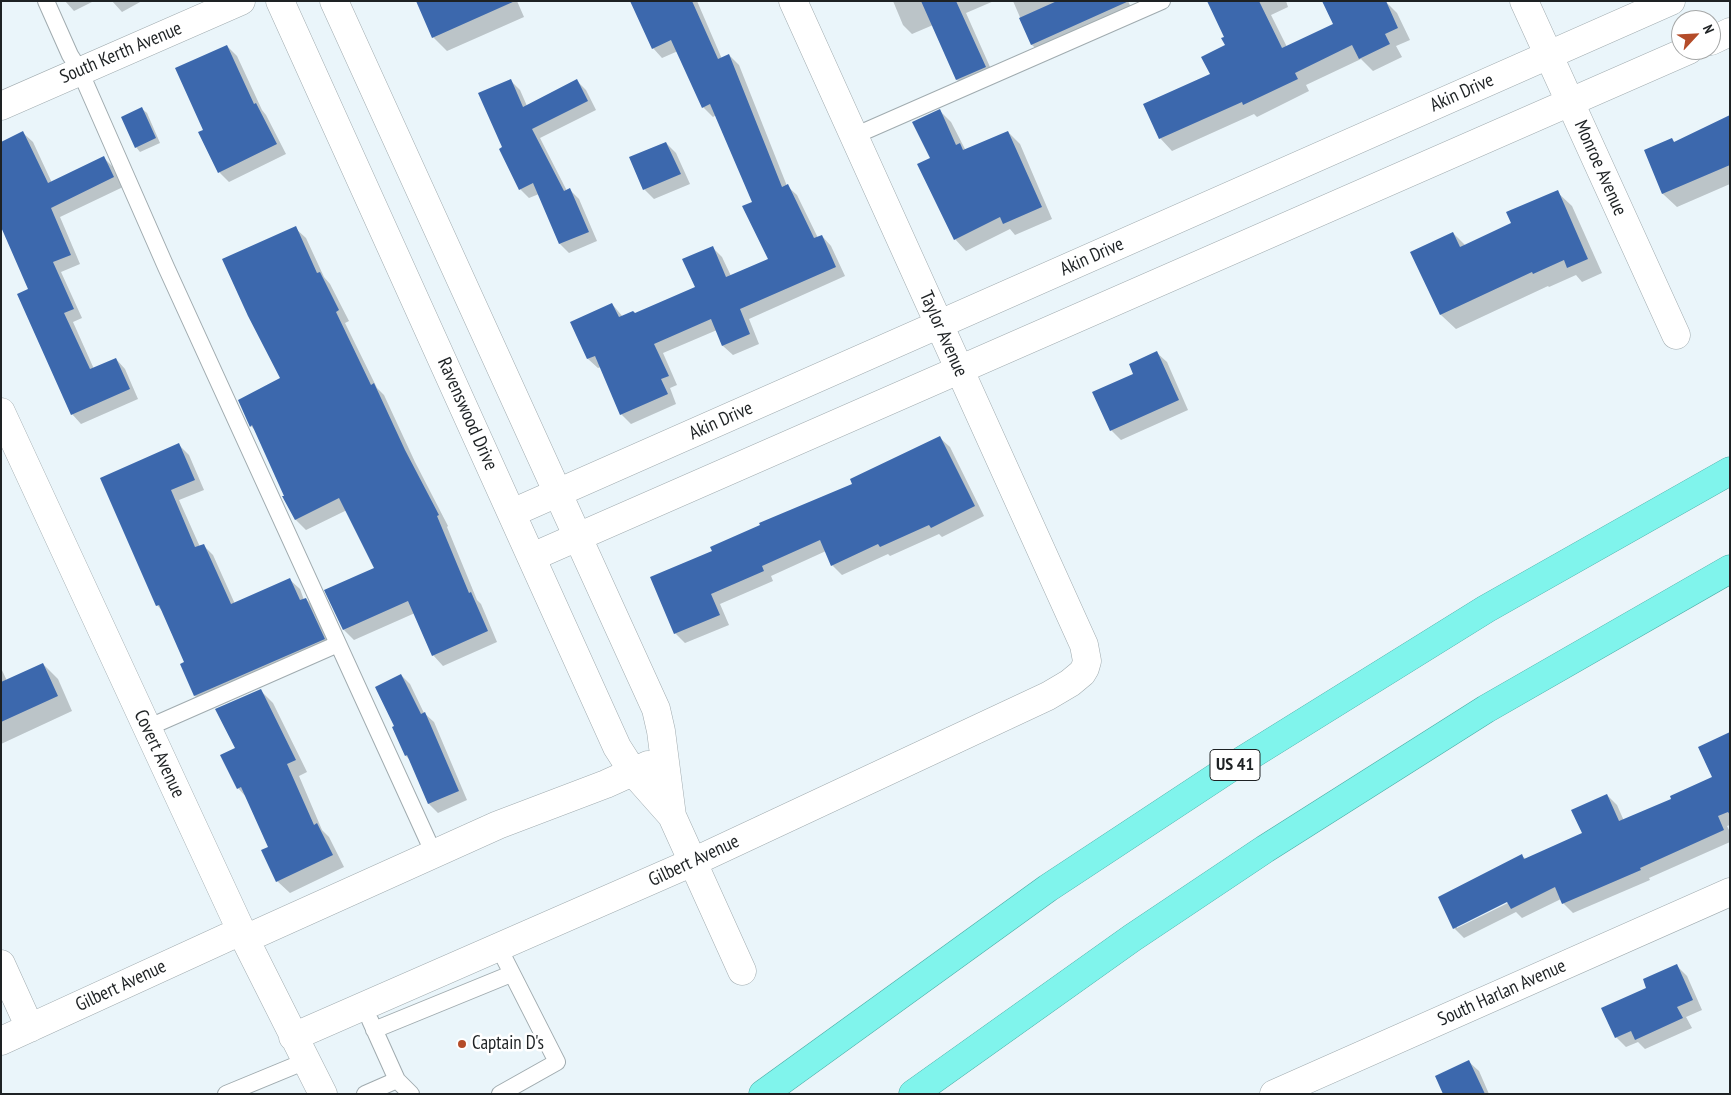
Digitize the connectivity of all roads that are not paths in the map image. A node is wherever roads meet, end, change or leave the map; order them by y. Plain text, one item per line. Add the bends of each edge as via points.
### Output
1 (46, 1) edge
2 (241, 1) edge
3 (280, 1) edge
4 (334, 1) edge
5 (793, 1) edge
6 (1162, 1) edge
7 (1524, 1) edge
8 (1671, 1) edge
9 (1549, 55) junction
10 (1671, 58) edge
11 (80, 70) junction
12 (1570, 102) junction
13 (1, 106) edge
14 (854, 136) junction
15 (939, 324) junction
16 (1676, 335) dead end
17 (960, 370) junction
18 (1, 412) edge
19 (1730, 470) edge
20 (558, 493) junction
21 (512, 513) junction
22 (578, 537) junction
23 (532, 557) junction
24 (1730, 569) edge
25 (338, 644) junction
26 (1085, 668) joint
27 (147, 728) junction
28 (665, 757) junction
29 (633, 772) junction
30 (672, 816) junction
31 (434, 854) junction
32 (693, 862) junction
33 (1730, 892) edge
34 (243, 935) junction
35 (499, 948) junction
36 (1, 964) edge
37 (742, 970) dead end
38 (511, 974) junction
39 (369, 1018) junction
40 (30, 1028) junction
41 (294, 1037) junction
42 (1, 1041) edge
43 (306, 1061) junction
44 (396, 1080) junction
45 (1283, 1092) edge
46 (226, 1094) edge
47 (323, 1094) edge
48 (365, 1094) edge
49 (411, 1094) edge
50 (500, 1094) edge
51 (762, 1094) edge
52 (913, 1094) edge

1 - 11 lane
2 - 11 street, South Kerth Avenue
3 - 21 street, Ravenswood Drive
4 - 20 street, Ravenswood Drive
5 - 14 street, Taylor Avenue
6 - 14 lane
7 - 9 street, Monroe Avenue
8 - 9 street, Akin Drive
9 - 12 street, Monroe Avenue
9 - 15 street, Akin Drive
10 - 12 street
11 - 13 street, South Kerth Avenue
11 - 25 lane
12 - 16 street, Monroe Avenue
12 - 17 street
14 - 15 street, Taylor Avenue
15 - 17 street, Taylor Avenue
15 - 20 street, Akin Drive
17 - 22 street
17 - 26 street, Taylor Avenue via 1084,645 1088,660
18 - 27 street, Covert Avenue
19 - 51 highway, US 41 via 1486,609 1227,770 1048,888
20 - 21 street, Akin Drive
20 - 22 street, Ravenswood Drive
21 - 23 street, Ravenswood Drive
22 - 23 street
22 - 28 street, Ravenswood Drive via 656,709
23 - 29 street, Ravenswood Drive via 617,747
24 - 52 highway via 1486,709 1265,849 1132,938
25 - 27 lane
25 - 31 lane
26 - 32 street, Gilbert Avenue via 1070,683 1048,696
27 - 34 street, Covert Avenue
28 - 29 street, Gilbert Avenue
28 - 30 street, Ravenswood Drive
29 - 30 street, Ravenswood Drive
29 - 31 street, Gilbert Avenue
30 - 32 street, Ravenswood Drive
31 - 34 street, Gilbert Avenue
32 - 35 street, Gilbert Avenue
32 - 37 street, Ravenswood Drive
33 - 45 street, South Harlan Avenue
34 - 40 street, Gilbert Avenue
34 - 41 street, Covert Avenue
35 - 38 lane
35 - 39 street, Gilbert Avenue
36 - 40 street
38 - 39 lane
38 - 50 lane via 556,1062
39 - 41 street, Gilbert Avenue
39 - 44 lane
40 - 42 street, Gilbert Avenue
41 - 43 street, Covert Avenue
43 - 46 lane
43 - 47 street, Covert Avenue
44 - 48 lane
44 - 49 lane

